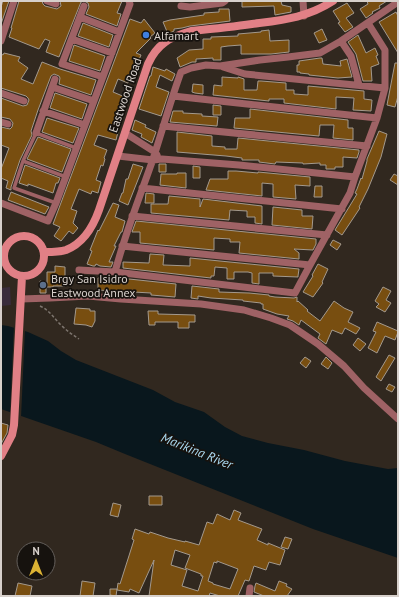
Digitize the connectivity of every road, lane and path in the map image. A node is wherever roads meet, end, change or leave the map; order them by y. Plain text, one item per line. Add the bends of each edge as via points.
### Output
1 (14, 1) edge
2 (47, 1) edge
3 (129, 1) edge
4 (225, 1) edge
5 (303, 1) edge
6 (333, 1) edge
7 (398, 2) edge
8 (56, 4) dead end
9 (322, 4) edge
10 (84, 6) dead end
11 (181, 6) dead end
12 (304, 16) junction
13 (80, 17) junction
14 (368, 23) junction
15 (119, 32) junction
16 (72, 39) junction
17 (1, 41) edge
18 (342, 41) junction
19 (112, 53) junction
20 (220, 66) junction
21 (103, 77) junction
22 (55, 79) dead end
23 (359, 85) junction
24 (52, 87) junction
25 (385, 88) junction
26 (1, 93) edge
27 (173, 96) junction
28 (24, 101) dead end
29 (94, 102) junction
30 (43, 111) junction
31 (377, 118) junction
32 (85, 125) junction
33 (163, 126) junction
34 (36, 133) junction
35 (125, 133) junction
36 (367, 146) junction
37 (76, 148) junction
38 (155, 152) junction
39 (118, 156) junction
40 (162, 159) junction
41 (153, 160) junction
42 (23, 161) junction
43 (66, 177) junction
44 (355, 177) junction
45 (142, 188) junction
46 (1, 203) edge
47 (56, 203) junction
48 (342, 209) junction
49 (132, 216) junction
50 (327, 235) junction
51 (122, 246) junction
52 (44, 252) junction
53 (2, 255) edge
54 (310, 265) junction
55 (79, 270) dead end
56 (115, 272) junction
57 (22, 276) junction
58 (21, 298) junction
59 (41, 306) dead end
60 (79, 339) dead end
61 (398, 419) edge
62 (1, 456) edge
63 (250, 588) dead end
64 (249, 596) edge

1 - 17 street
2 - 8 street
3 - 15 street
4 - 11 street via 190,7
5 - 12 street
6 - 9 main road, Eastwood Road
7 - 14 street
9 - 12 main road, Eastwood Road
10 - 13 street
12 - 35 main road, Eastwood Road via 191,31 169,40 156,51 150,61
13 - 15 street
13 - 16 street
14 - 18 street
14 - 25 street via 385,50
15 - 19 street
16 - 19 street
16 - 21 street via 62,64
18 - 20 street via 320,53
18 - 23 street via 351,56
19 - 21 street
20 - 23 street via 245,74
20 - 27 street via 206,65 181,72
21 - 29 street
22 - 24 street
23 - 25 street
24 - 29 street
24 - 30 street
25 - 31 street
26 - 28 street
27 - 31 street
27 - 33 street
29 - 32 street
30 - 32 street
30 - 34 street
31 - 36 street
32 - 37 street
33 - 36 street
33 - 38 street
34 - 37 lane
34 - 42 lane
35 - 38 street
35 - 39 main road, Eastwood Road
36 - 44 street
37 - 43 street
38 - 40 street
38 - 41 street
39 - 41 street
39 - 52 main road, Eastwood Road via 91,229 72,247
40 - 41 street
40 - 44 street
41 - 45 street
42 - 43 lane
42 - 47 lane via 14,188
43 - 47 street
44 - 48 street
45 - 48 street
45 - 49 street
46 - 47 street via 48,221
48 - 50 street
49 - 50 street
49 - 51 street
50 - 54 street
51 - 54 street
51 - 56 street
52 - 53 main road via 38,241 24,235 10,241
52 - 57 main road via 44,261 38,271
53 - 57 main road via 9,269
54 - 56 street via 295,293
55 - 56 street
57 - 58 main road
58 - 61 street via 88,296 201,304 244,310 271,318 290,325 318,344
58 - 62 main road via 15,420 12,435
59 - 60 path
63 - 64 street

